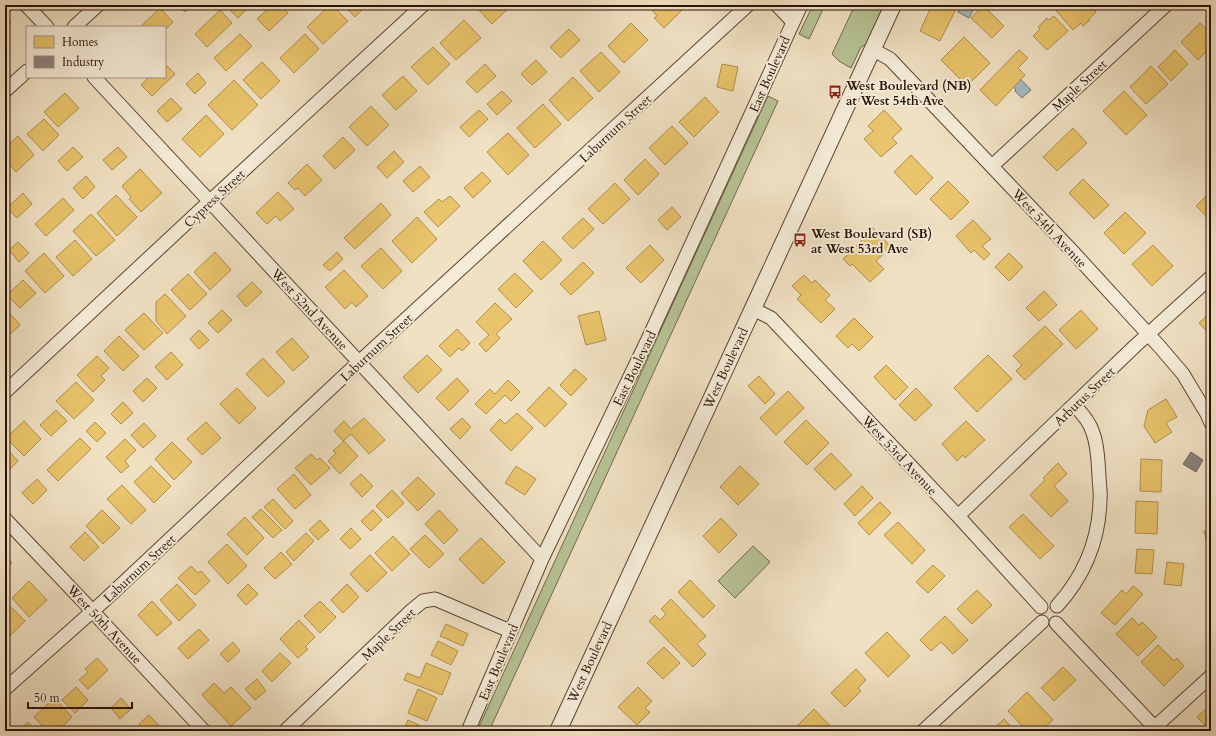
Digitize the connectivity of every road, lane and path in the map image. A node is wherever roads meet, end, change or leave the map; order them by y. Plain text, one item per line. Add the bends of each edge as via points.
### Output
1 (26, 5) edge
2 (98, 5) edge
3 (423, 5) edge
4 (748, 5) edge
5 (777, 5) edge
6 (801, 5) edge
7 (893, 5) edge
8 (1166, 5) edge
9 (793, 22) junction
10 (45, 26) edge
11 (75, 26) edge
12 (872, 49) junction
13 (26, 72) edge
14 (95, 78) edge
15 (5, 91) edge
16 (992, 166) junction
17 (210, 201) junction
18 (1211, 276) edge
19 (753, 309) junction
20 (1148, 334) junction
21 (360, 362) junction
22 (5, 392) edge
23 (1074, 405) junction
24 (1211, 423) edge
25 (958, 516) junction
26 (5, 519) edge
27 (542, 559) junction
28 (1057, 606) junction
29 (1041, 607) junction
30 (93, 611) junction
31 (1042, 622) junction
32 (1056, 623) junction
33 (510, 631) junction
34 (1211, 676) edge
35 (5, 689) edge
36 (1156, 729) edge
37 (204, 731) edge
38 (285, 731) edge
39 (468, 731) edge
40 (558, 731) edge
41 (923, 731) edge

1 - 10 street
2 - 11 street
3 - 17 street, Cypress Street
4 - 21 street, Laburnum Street
5 - 9 street
6 - 9 street, East Boulevard
7 - 12 street, West Boulevard
8 - 16 street, Maple Street
9 - 27 street, East Boulevard via 649,337
12 - 16 street, West 54th Avenue via 890,59
12 - 19 street, West Boulevard
13 - 15 street
14 - 17 street, West 52nd Avenue
16 - 20 street, West 54th Avenue
17 - 21 street, West 52nd Avenue
17 - 22 street, Cypress Street
18 - 20 street, Arbutus Street
19 - 25 street, West 53rd Avenue via 771,318
19 - 40 street, West Boulevard
20 - 23 street, Arbutus Street
20 - 24 street, West 54th Avenue via 1183,374
21 - 27 street, West 52nd Avenue
21 - 30 street, Laburnum Street
23 - 25 street, Arbutus Street
23 - 28 street via 1093,433 1100,500 1096,536 1085,567
25 - 29 street, West 53rd Avenue
26 - 30 street, West 50th Avenue
27 - 33 street, East Boulevard
28 - 29 street via 1051,603
28 - 32 street via 1061,615
29 - 31 street via 1039,613
30 - 35 street, Laburnum Street
30 - 37 street, West 50th Avenue
31 - 32 street via 1050,625
31 - 41 street
32 - 36 street
33 - 38 street, Maple Street via 435,599 423,601
33 - 39 street, East Boulevard
34 - 36 street

